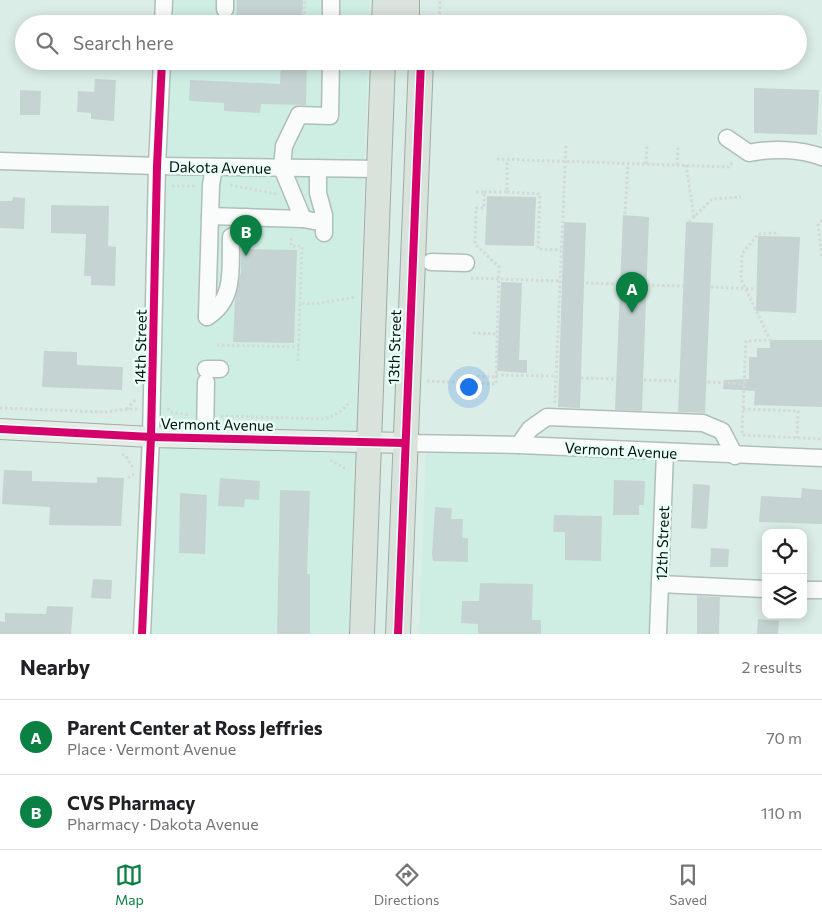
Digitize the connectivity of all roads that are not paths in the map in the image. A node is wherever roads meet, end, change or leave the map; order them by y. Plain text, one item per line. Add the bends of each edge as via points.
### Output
1 (164, 0) edge
2 (331, 0) edge
3 (385, 0) edge
4 (407, 0) edge
5 (423, 0) edge
6 (163, 15) edge
7 (331, 15) edge
8 (384, 15) edge
9 (407, 15) edge
10 (422, 15) edge
11 (162, 70) edge
12 (331, 70) edge
13 (383, 70) edge
14 (421, 70) edge
15 (380, 116) junction
16 (727, 138) dead end
17 (822, 156) edge
18 (0, 161) edge
19 (157, 166) junction
20 (214, 167) junction
21 (282, 168) junction
22 (318, 168) junction
23 (380, 169) junction
24 (415, 171) junction
25 (210, 216) junction
26 (246, 217) junction
27 (315, 225) junction
28 (412, 239) junction
29 (431, 262) dead end
30 (466, 270) road end
31 (211, 373) dead end
32 (0, 429) edge
33 (151, 437) junction
34 (204, 438) junction
35 (370, 441) junction
36 (404, 443) junction
37 (519, 445) junction
38 (665, 452) junction
39 (735, 456) junction
40 (822, 458) edge
41 (660, 584) junction
42 (762, 589) edge
43 (807, 590) edge
44 (822, 590) edge
45 (142, 634) edge
46 (362, 634) edge
47 (398, 634) edge
48 (658, 634) edge

1 - 6 street
2 - 7 street
3 - 8 highway
4 - 9 highway
5 - 10 highway
11 - 19 street, 14th Street
12 - 21 street via 330,116 299,116 284,146
13 - 15 highway, 13th Street
14 - 24 highway, 13th Street
15 - 23 highway, 13th Street
15 - 24 highway via 395,157 402,165
16 - 17 street via 750,153 773,150
18 - 19 street, Dakota Avenue
19 - 20 street, Dakota Avenue
19 - 33 street, 14th Street
20 - 21 street, Dakota Avenue
20 - 25 street
21 - 22 street, Dakota Avenue
21 - 27 street via 291,194
22 - 23 street, Dakota Avenue
22 - 27 street via 318,193 324,215
23 - 28 highway via 398,194
23 - 35 highway, 13th Street
24 - 28 highway, 13th Street
25 - 26 street
25 - 26 street via 207,317 219,309 229,286 219,270 221,245 238,234
26 - 27 street
28 - 36 highway, 13th Street
29 - 30 street
31 - 34 street
32 - 33 main road, Vermont Avenue
33 - 34 main road, Vermont Avenue
33 - 45 street, 14th Street
34 - 35 main road, Vermont Avenue
35 - 36 main road, Vermont Avenue
35 - 46 highway, 13th Street
36 - 37 street, Vermont Avenue
36 - 47 highway, 13th Street
37 - 38 street, Vermont Avenue
37 - 39 street via 530,429 546,417 703,422 722,431
38 - 39 street, Vermont Avenue
38 - 41 street, 12th Street
39 - 40 street, Vermont Avenue
41 - 42 street
41 - 48 street, 12th Street
43 - 44 street

